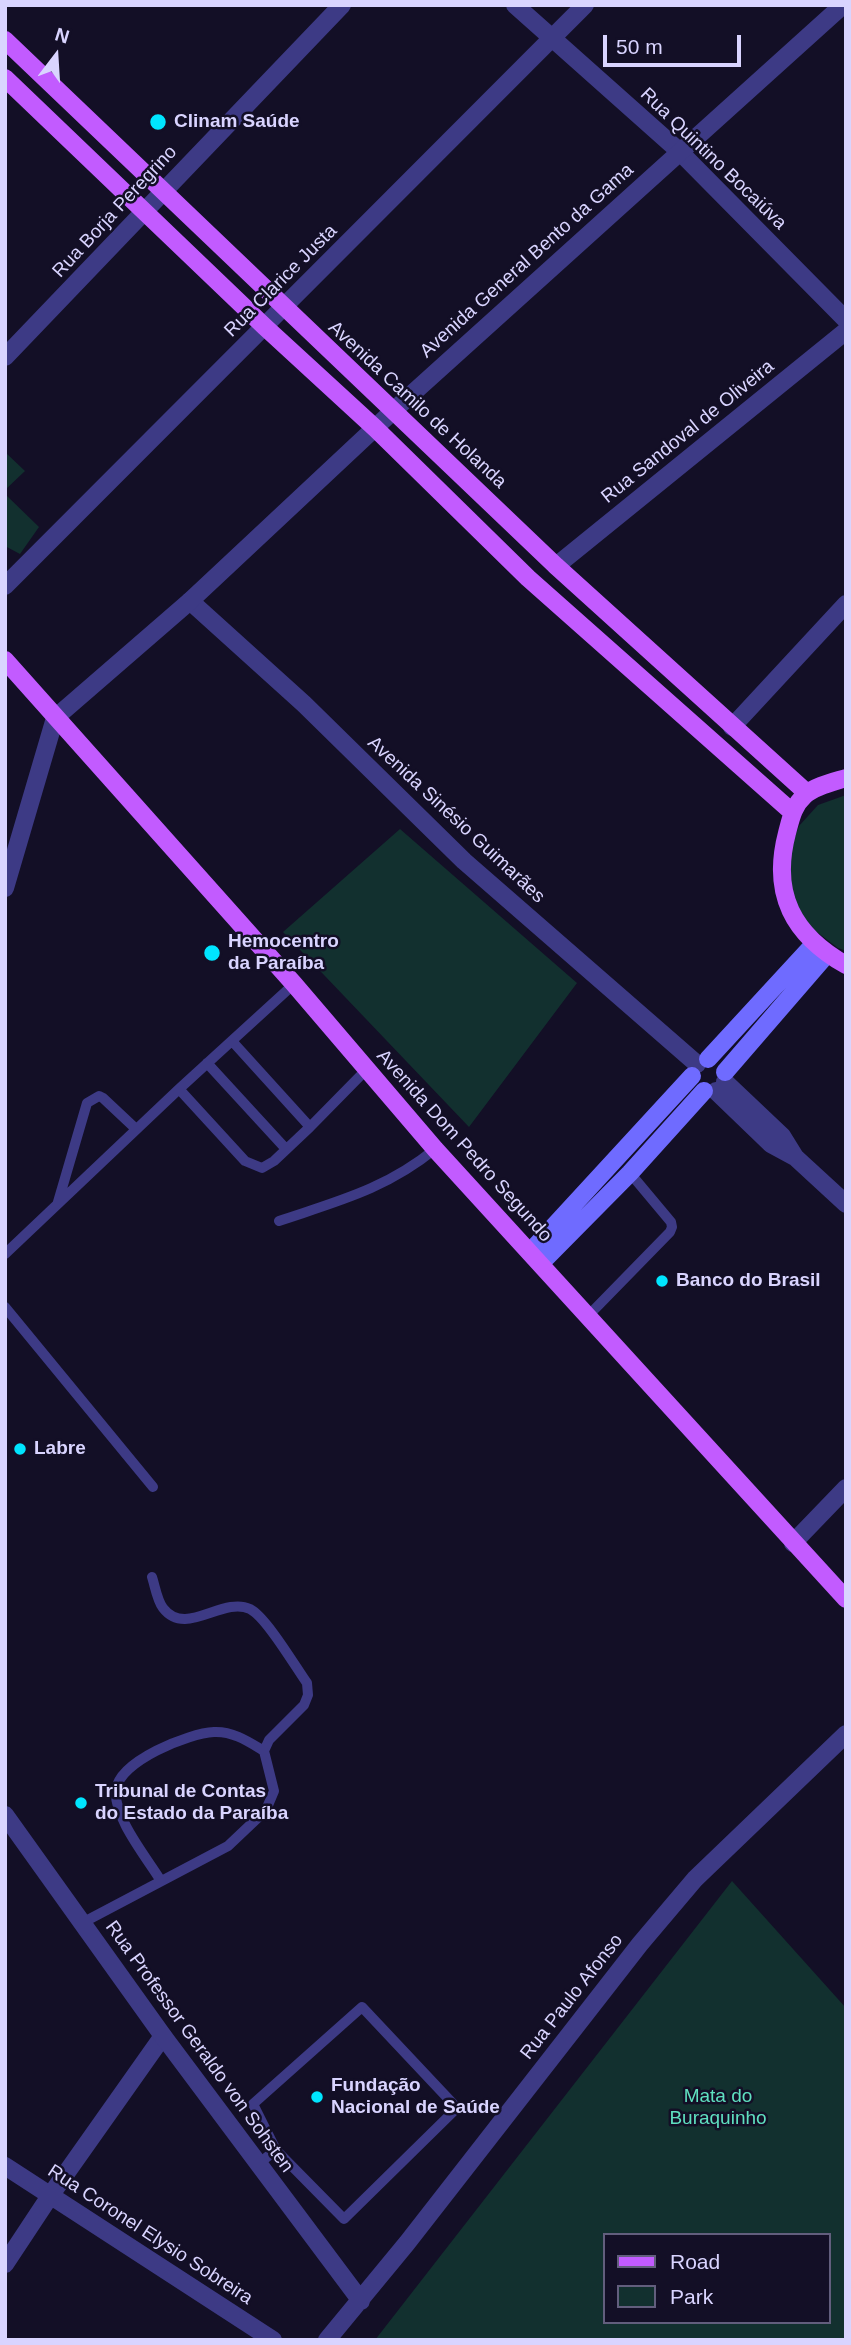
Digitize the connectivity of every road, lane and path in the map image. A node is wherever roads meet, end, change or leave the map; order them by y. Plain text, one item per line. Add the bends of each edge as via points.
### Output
1 (342, 5) edge
2 (514, 5) edge
3 (584, 5) edge
4 (843, 5) edge
5 (552, 37) junction
6 (5, 40) edge
7 (5, 78) edge
8 (679, 152) junction
9 (163, 191) junction
10 (144, 212) junction
11 (284, 309) junction
12 (846, 320) edge
13 (265, 327) junction
14 (846, 331) edge
15 (5, 357) edge
16 (393, 411) junction
17 (375, 428) junction
18 (556, 566) junction
19 (5, 586) edge
20 (190, 601) junction
21 (846, 604) edge
22 (5, 660) edge
23 (55, 718) junction
24 (732, 727) junction
25 (846, 778) edge
26 (807, 793) junction
27 (792, 812) junction
28 (5, 888) edge
29 (820, 949) junction
30 (846, 965) edge
31 (294, 984) junction
32 (232, 1041) junction
33 (207, 1063) junction
34 (699, 1067) junction
35 (367, 1069) junction
36 (717, 1084) junction
37 (179, 1089) junction
38 (310, 1127) junction
39 (136, 1129) junction
40 (286, 1149) junction
41 (435, 1149) junction
42 (630, 1172) junction
43 (57, 1204) junction
44 (846, 1204) edge
45 (279, 1221) dead end
46 (5, 1254) edge
47 (536, 1258) junction
48 (5, 1307) edge
49 (587, 1317) junction
50 (153, 1488) dead end
51 (846, 1488) edge
52 (793, 1543) junction
53 (152, 1577) dead end
54 (846, 1599) edge
55 (846, 1734) edge
56 (264, 1751) junction
57 (5, 1815) edge
58 (162, 1881) junction
59 (82, 1923) junction
60 (163, 2036) junction
61 (276, 2150) junction
62 (258, 2164) junction
63 (5, 2166) edge
64 (50, 2196) junction
65 (5, 2264) edge
66 (361, 2301) junction
67 (272, 2340) edge
68 (327, 2340) edge

1 - 9 street, Rua Borja Peregrino
2 - 5 street, Rua Quintino Bocaiúva
3 - 5 street, Rua Clarice Justa
4 - 8 street, Avenida General Bento da Gama
5 - 8 street, Rua Quintino Bocaiúva
5 - 11 street, Rua Clarice Justa
6 - 9 main road, Avenida Camilo de Holanda
7 - 10 main road
8 - 12 street, Rua Quintino Bocaiúva
8 - 16 street, Avenida General Bento da Gama
9 - 10 street, Rua Borja Peregrino
9 - 11 main road, Avenida Camilo de Holanda
10 - 13 main road
10 - 15 street, Rua Borja Peregrino
11 - 13 street, Rua Clarice Justa
11 - 16 main road, Avenida Camilo de Holanda
13 - 17 main road
13 - 19 street, Rua Clarice Justa
14 - 18 street, Rua Sandoval de Oliveira
16 - 17 street, Avenida General Bento da Gama
16 - 18 main road, Avenida Camilo de Holanda
17 - 20 street, Avenida General Bento da Gama
17 - 27 main road via 528,578
18 - 24 main road, Avenida Camilo de Holanda
20 - 23 street, Avenida General Bento da Gama
20 - 34 street, Avenida Sinésio Guimarães via 304,704 464,861
21 - 24 street
22 - 23 main road, Avenida Dom Pedro Segundo
23 - 28 street
23 - 31 main road, Avenida Dom Pedro Segundo
24 - 26 main road, Avenida Camilo de Holanda
25 - 26 main road
26 - 27 main road
27 - 29 main road via 783,848 783,886 797,924
29 - 30 main road
29 - 34 main road
29 - 36 main road
31 - 32 lane
31 - 35 main road, Avenida Dom Pedro Segundo
32 - 33 lane
32 - 38 lane
33 - 37 lane
33 - 40 lane
34 - 36 main road via 694,1083
34 - 36 main road via 720,1064
34 - 47 main road
35 - 38 lane
35 - 41 main road, Avenida Dom Pedro Segundo
36 - 42 main road
36 - 44 street via 771,1144 795,1157
37 - 39 lane
37 - 40 lane via 251,1165 267,1166
38 - 40 lane
39 - 43 lane
39 - 43 lane via 103,1098 87,1103
41 - 45 lane via 394,1179 362,1194
41 - 47 main road, Avenida Dom Pedro Segundo
42 - 47 main road
42 - 49 lane via 672,1227
43 - 46 lane
47 - 49 main road, Avenida Dom Pedro Segundo
48 - 50 lane
49 - 52 main road, Avenida Dom Pedro Segundo
51 - 52 street
52 - 54 main road, Avenida Dom Pedro Segundo
53 - 56 lane via 162,1607 173,1617 186,1620 228,1606 252,1610 307,1683 304,1705
55 - 66 street, Rua Paulo Afonso via 695,1879
56 - 58 lane via 274,1791 267,1811 228,1846
56 - 58 lane via 243,1738 215,1732 178,1741 124,1774 116,1787 116,1806
57 - 59 street, Rua Professor Geraldo von Sohsten
58 - 59 lane
59 - 60 street, Rua Professor Geraldo von Sohsten
60 - 62 street, Rua Professor Geraldo von Sohsten
60 - 64 street
61 - 61 lane via 253,2104 362,2007 457,2108 344,2218
61 - 62 lane
62 - 66 street, Rua Professor Geraldo von Sohsten
63 - 64 street, Rua Coronel Elysio Sobreira
64 - 65 street
64 - 67 street, Rua Coronel Elysio Sobreira
66 - 68 street, Rua Paulo Afonso

